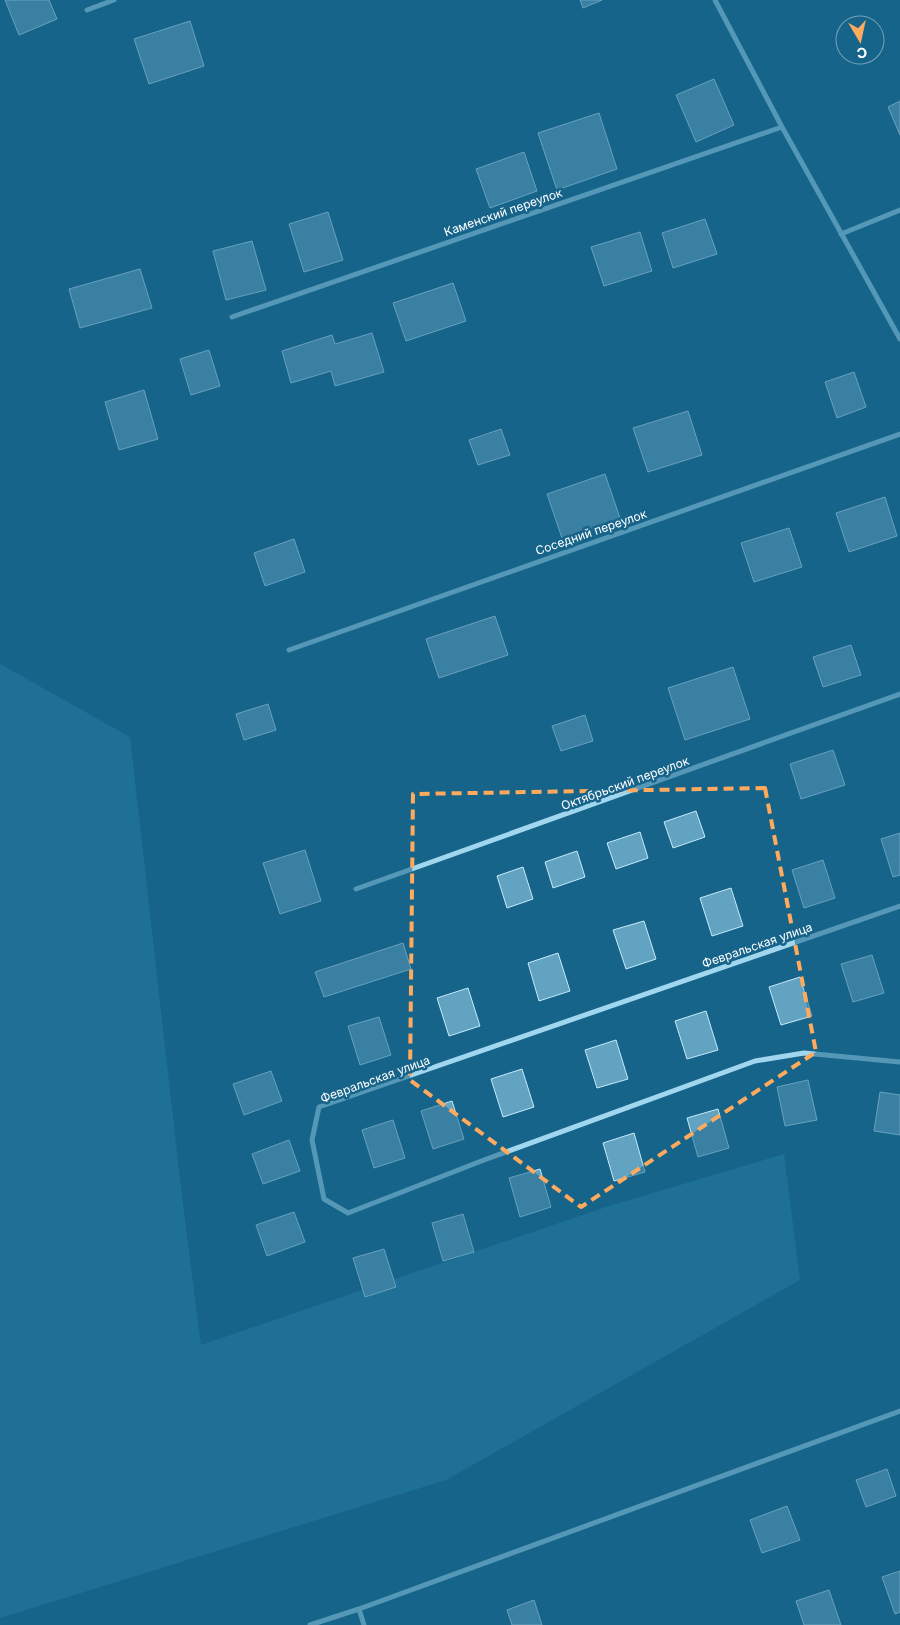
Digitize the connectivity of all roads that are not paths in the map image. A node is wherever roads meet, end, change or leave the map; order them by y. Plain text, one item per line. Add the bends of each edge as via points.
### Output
1 (114, 0) edge
2 (715, 0) edge
3 (87, 10) dead end
4 (782, 127) junction
5 (900, 210) edge
6 (841, 234) junction
7 (232, 317) dead end
8 (900, 339) edge
9 (900, 434) edge
10 (289, 650) dead end
11 (900, 694) edge
12 (356, 890) dead end
13 (900, 906) edge
14 (900, 1062) edge
15 (900, 1410) edge
16 (359, 1609) junction
17 (310, 1625) edge
18 (364, 1625) edge

1 - 3 street
2 - 4 street
4 - 6 street
4 - 7 street, Каменский переулок
5 - 6 street
6 - 8 street
9 - 10 street, Соседний переулок
11 - 12 street, Октябрьский переулок
13 - 14 street, Февральская улица via 319,1107 312,1140 324,1199 348,1213 755,1061 804,1053
15 - 16 street
16 - 17 street
16 - 18 street

